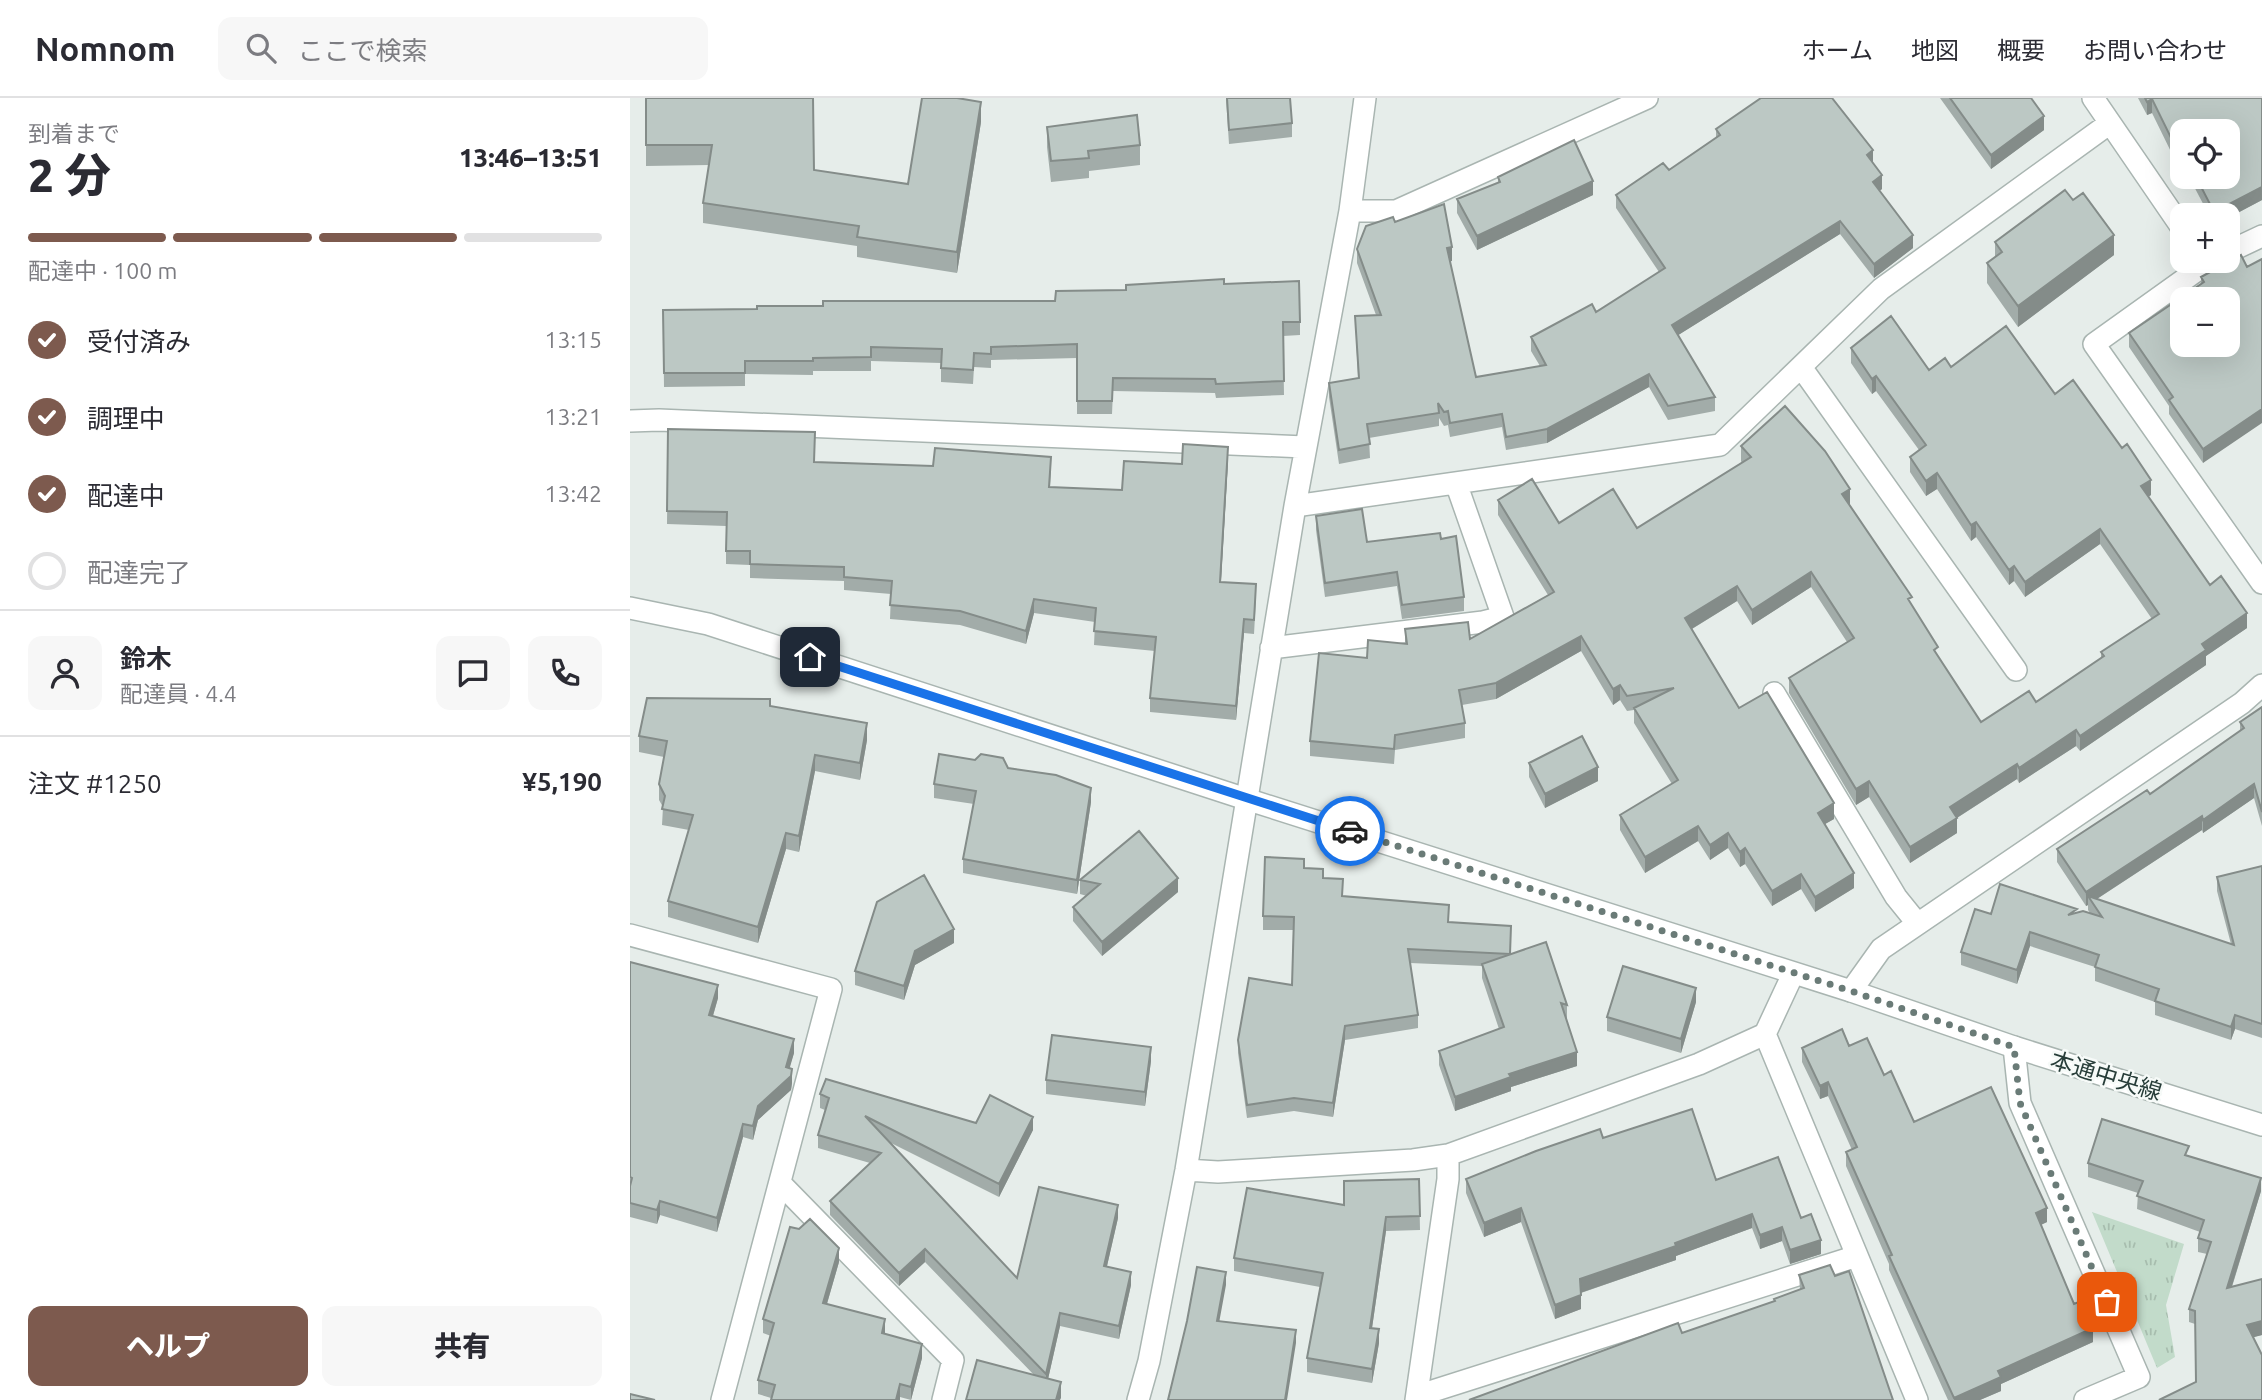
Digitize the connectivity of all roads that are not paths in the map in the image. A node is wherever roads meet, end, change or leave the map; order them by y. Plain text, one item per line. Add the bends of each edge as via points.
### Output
1 (1365, 98) edge
2 (1647, 98) edge
3 (2093, 98) edge
4 (2110, 122) junction
5 (2170, 210) edge
6 (1350, 211) junction
7 (2262, 236) edge
8 (2240, 246) edge
9 (2193, 273) edge
10 (1801, 367) junction
11 (630, 421) edge
12 (1305, 447) junction
13 (1456, 483) junction
14 (1294, 506) junction
15 (2262, 583) edge
16 (630, 608) edge
17 (1271, 648) junction
18 (2016, 670) dead end
19 (2262, 685) edge
20 (1774, 693) dead end
21 (1246, 799) junction
22 (1917, 923) junction
23 (630, 935) edge
24 (1793, 974) junction
25 (1851, 991) junction
26 (1766, 1034) junction
27 (2014, 1047) junction
28 (2262, 1125) edge
29 (1448, 1155) junction
30 (1186, 1170) junction
31 (780, 1183) junction
32 (1857, 1256) junction
33 (1416, 1398) edge
34 (722, 1400) edge
35 (943, 1400) edge
36 (1138, 1400) edge
37 (1917, 1400) edge
38 (2085, 1400) edge

1 - 6 street
2 - 6 street via 1396,211
3 - 4 street
4 - 5 street
4 - 10 street via 1881,289
6 - 12 street
7 - 8 street
9 - 15 street via 2094,344
10 - 13 street via 1720,445
10 - 18 street
11 - 12 street
12 - 14 street
13 - 14 street
13 - 17 street via 1503,617
14 - 17 street
16 - 21 street, 本通中央線 via 708,624
17 - 21 street
19 - 22 street
20 - 22 street via 1896,897
21 - 24 street, 本通中央線
21 - 30 street
22 - 25 street via 1881,948
23 - 31 street via 831,989
24 - 25 street, 本通中央線
24 - 26 street
25 - 27 street, 本通中央線
26 - 29 street
26 - 32 street
27 - 28 street, 本通中央線
27 - 38 street via 2020,1103 2139,1377
29 - 30 street via 1219,1172
29 - 33 street
30 - 36 street
31 - 34 street
31 - 35 street via 953,1360
32 - 33 street
32 - 37 street

